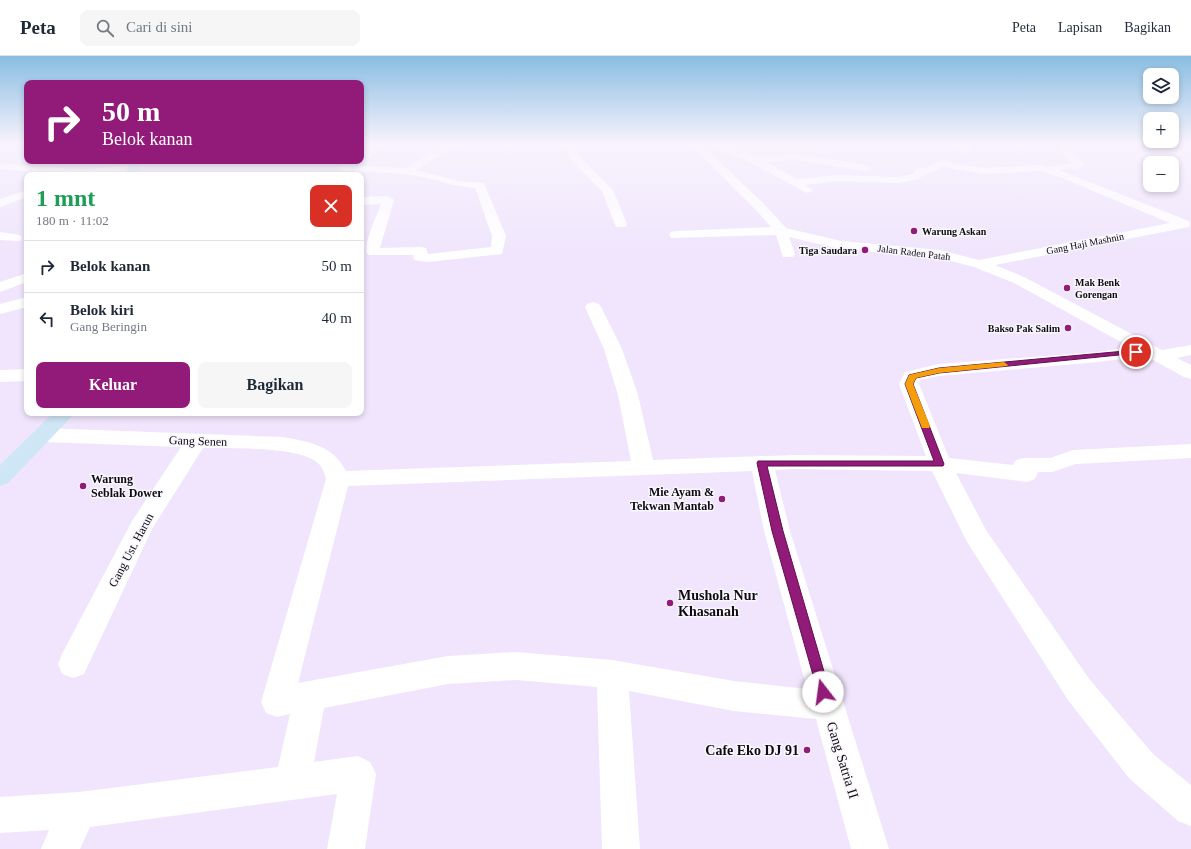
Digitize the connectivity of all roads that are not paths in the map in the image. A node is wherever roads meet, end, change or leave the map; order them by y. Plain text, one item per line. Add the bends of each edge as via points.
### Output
1 (448, 181) edge
2 (598, 181) edge
3 (734, 181) edge
4 (791, 181) edge
5 (811, 181) edge
6 (1079, 181) edge
7 (794, 183) junction
8 (808, 191) dead end
9 (0, 195) edge
10 (22, 195) edge
11 (364, 200) edge
12 (0, 203) edge
13 (1187, 223) edge
14 (621, 224) dead end
15 (781, 231) junction
16 (0, 236) edge
17 (676, 236) dead end
18 (15, 238) dead end
19 (788, 254) dead end
20 (980, 264) junction
21 (24, 278) edge
22 (0, 287) edge
23 (24, 303) edge
24 (593, 307) dead end
25 (0, 309) edge
26 (1191, 350) edge
27 (1154, 353) junction
28 (1191, 374) edge
29 (0, 376) edge
30 (24, 376) edge
31 (62, 416) edge
32 (43, 435) junction
33 (196, 441) junction
34 (1191, 451) edge
35 (762, 463) junction
36 (940, 464) junction
37 (644, 468) junction
38 (0, 478) edge
39 (338, 479) junction
40 (74, 664) dead end
41 (612, 674) junction
42 (312, 696) junction
43 (827, 704) junction
44 (292, 783) junction
45 (1191, 808) edge
46 (79, 810) junction
47 (0, 815) edge
48 (60, 849) edge
49 (346, 849) edge
50 (621, 849) edge
51 (870, 849) edge

1 - 11 street via 480,185 499,236 497,251 428,258 419,257 421,251 373,252 373,244 388,200
2 - 14 street via 607,190
3 - 15 street
4 - 7 street
5 - 7 street
6 - 13 street
7 - 8 street
9 - 10 street
10 - 12 street
13 - 20 street, Gang Haji Mashnin
15 - 17 street, Jalan Raden Patah
15 - 19 street
15 - 20 street, Jalan Raden Patah via 841,245 940,254
16 - 18 street
20 - 27 street, Jalan Raden Patah via 1019,280
21 - 22 street
23 - 25 street
24 - 37 street via 612,349 628,395
26 - 27 street
27 - 28 street, Jalan Raden Patah
27 - 36 street via 939,370 912,376 909,384
29 - 30 street
31 - 32 main road
32 - 33 street, Gang Senen
32 - 38 main road
33 - 39 street, Gang Senen via 302,447 320,454 330,463
33 - 40 street, Gang Ust. Harun via 142,527
34 - 36 street via 1073,457 1052,465 1024,465 1028,474
35 - 36 street
35 - 37 street
35 - 43 street, Gang Satria II via 778,531
36 - 45 street via 976,535 1079,690 1141,766
37 - 39 street
39 - 42 street via 277,702
41 - 42 street via 516,666 448,670
41 - 43 street via 734,696
41 - 50 street
42 - 44 street
43 - 51 street, Gang Satria II
44 - 46 street
44 - 49 street via 358,774
46 - 47 street
46 - 48 street

